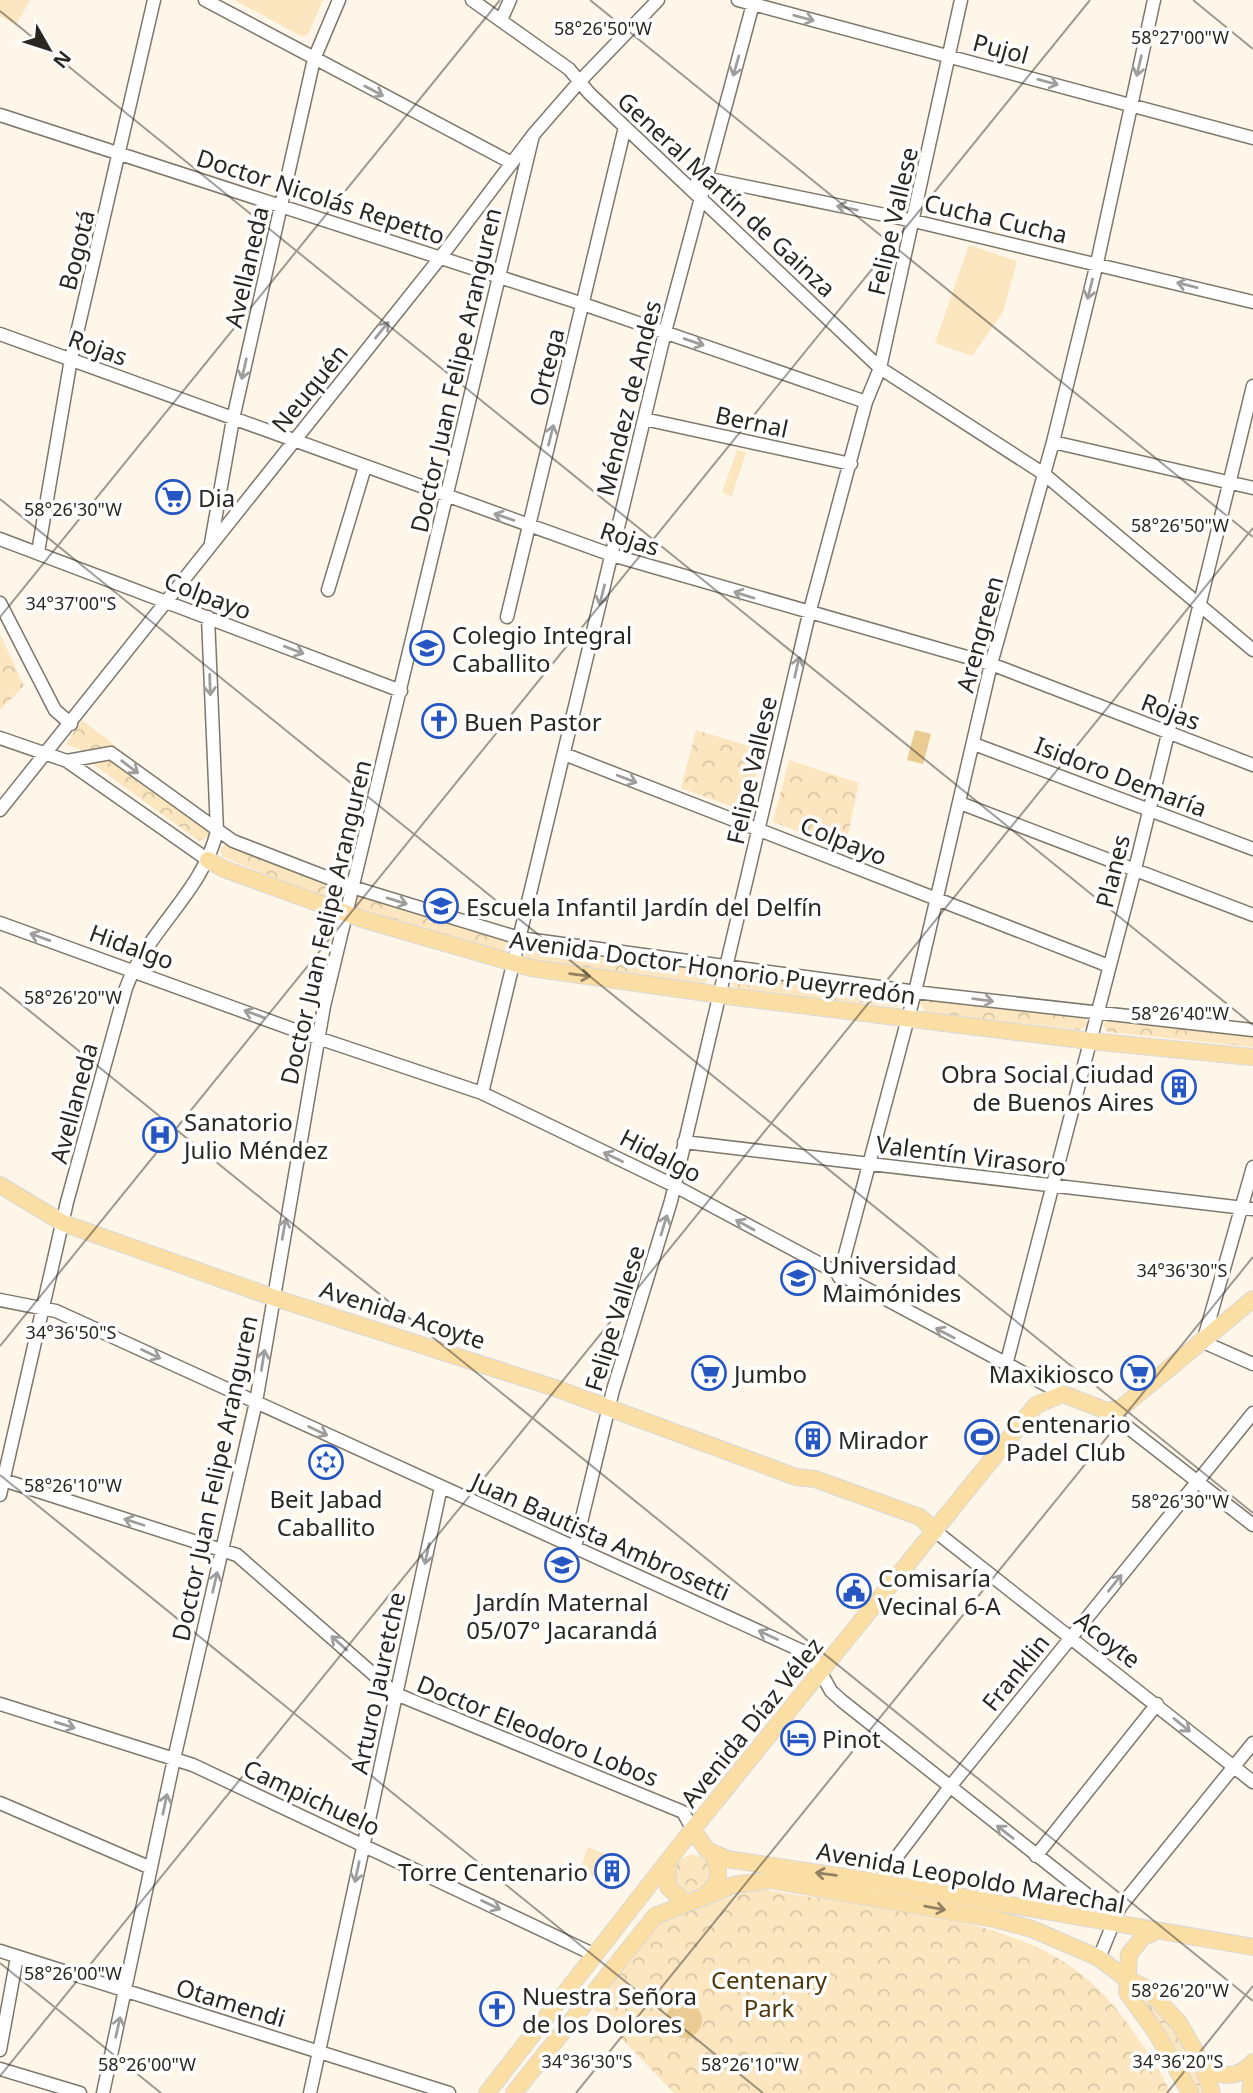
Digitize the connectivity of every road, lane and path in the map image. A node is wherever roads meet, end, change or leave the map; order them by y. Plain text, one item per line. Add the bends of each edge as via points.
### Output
1 (154, 0) edge
2 (205, 0) edge
3 (339, 0) edge
4 (472, 0) edge
5 (510, 0) edge
6 (658, 0) edge
7 (738, 0) edge
8 (961, 0) edge
9 (1154, 0) edge
10 (754, 2) edge
11 (501, 20) junction
12 (950, 56) junction
13 (314, 59) junction
14 (579, 81) junction
15 (1130, 104) junction
16 (0, 115) edge
17 (625, 127) junction
18 (533, 135) junction
19 (1253, 138) edge
20 (121, 152) junction
21 (512, 163) junction
22 (705, 178) junction
23 (687, 184) junction
24 (700, 197) junction
25 (281, 207) junction
26 (914, 221) junction
27 (440, 258) junction
28 (1097, 263) junction
29 (498, 276) junction
30 (1253, 302) edge
31 (583, 304) junction
32 (665, 332) junction
33 (0, 334) edge
34 (71, 359) junction
35 (880, 368) junction
36 (1253, 386) edge
37 (866, 402) junction
38 (233, 419) junction
39 (644, 419) junction
40 (293, 441) junction
41 (1053, 442) junction
42 (851, 464) junction
43 (365, 467) junction
44 (1044, 474) junction
45 (1230, 482) junction
46 (1253, 488) edge
47 (446, 497) junction
48 (529, 525) junction
49 (0, 539) edge
50 (210, 547) junction
51 (38, 552) junction
52 (612, 555) junction
53 (328, 590) dead end
54 (167, 601) junction
55 (0, 603) edge
56 (1198, 603) junction
57 (809, 614) junction
58 (208, 617) junction
59 (507, 617) dead end
60 (1253, 650) edge
61 (991, 664) junction
62 (401, 691) junction
63 (71, 724) junction
64 (1166, 732) junction
65 (0, 738) edge
66 (974, 744) junction
67 (564, 754) junction
68 (46, 755) junction
69 (67, 761) junction
70 (1253, 765) edge
71 (960, 803) junction
72 (1149, 809) junction
73 (0, 810) edge
74 (760, 829) junction
75 (216, 831) junction
76 (1253, 849) edge
77 (208, 860) junction
78 (1135, 869) junction
79 (352, 887) junction
80 (937, 900) junction
81 (346, 913) junction
82 (1253, 915) edge
83 (0, 923) edge
84 (519, 938) junction
85 (513, 964) junction
86 (1109, 966) junction
87 (725, 967) junction
88 (133, 970) junction
89 (915, 992) junction
90 (718, 995) junction
91 (1097, 1014) junction
92 (907, 1019) junction
93 (1253, 1030) edge
94 (318, 1038) junction
95 (1090, 1041) junction
96 (1253, 1057) edge
97 (482, 1093) junction
98 (684, 1142) junction
99 (869, 1164) junction
100 (1253, 1167) edge
101 (0, 1185) edge
102 (675, 1186) junction
103 (1052, 1186) junction
104 (1248, 1208) edge
105 (63, 1223) junction
106 (839, 1277) junction
107 (272, 1297) junction
108 (1253, 1299) edge
109 (0, 1300) edge
110 (44, 1306) junction
111 (1203, 1342) junction
112 (1253, 1364) edge
113 (1006, 1365) junction
114 (1063, 1394) junction
115 (256, 1402) junction
116 (609, 1408) junction
117 (1107, 1411) junction
118 (1253, 1413) edge
119 (1, 1480) edge
120 (1198, 1480) junction
121 (441, 1487) junction
122 (0, 1495) edge
123 (1253, 1525) edge
124 (935, 1531) junction
125 (575, 1547) junction
126 (223, 1548) junction
127 (1071, 1636) junction
128 (821, 1673) junction
129 (396, 1694) junction
130 (0, 1704) edge
131 (1157, 1704) junction
132 (1253, 1742) edge
133 (174, 1759) junction
134 (1233, 1767) junction
135 (1253, 1783) edge
136 (949, 1788) junction
137 (0, 1803) edge
138 (693, 1830) junction
139 (363, 1844) junction
140 (712, 1854) junction
141 (1036, 1856) junction
142 (667, 1862) junction
143 (151, 1868) junction
144 (878, 1882) junction
145 (868, 1896) junction
146 (701, 1898) junction
147 (685, 1902) junction
148 (1111, 1924) junction
149 (1154, 1932) junction
150 (1253, 1947) edge
151 (0, 1951) edge
152 (624, 1953) junction
153 (595, 1955) junction
154 (17, 1957) junction
155 (1099, 1958) junction
156 (1125, 1978) junction
157 (126, 1991) junction
158 (0, 2050) edge
159 (319, 2052) junction
160 (1253, 2062) edge
161 (1202, 2063) junction
162 (0, 2069) edge
163 (1253, 2069) edge
164 (80, 2093) edge
165 (103, 2093) edge
166 (310, 2093) edge
167 (449, 2093) edge
168 (486, 2093) edge
169 (513, 2093) edge
170 (1190, 2093) edge
171 (1212, 2093) edge
172 (1250, 2093) edge

1 - 20 street, Bogotá
2 - 13 street
3 - 13 street, Avellaneda
4 - 11 street, General Martín de Gainza
5 - 11 street
6 - 14 street, Neuquén
7 - 10 street, Pujol
8 - 12 street, Felipe Vallese
9 -> 15 street, Arengreen
10 -> 12 street, Pujol
10 -> 22 street, Méndez de Andes
11 - 14 street, General Martín de Gainza
12 -> 15 street, Pujol
12 - 26 street, Felipe Vallese
13 -> 21 street
13 - 25 street, Avellaneda
14 - 17 street, General Martín de Gainza
14 - 18 street, Neuquén
15 - 19 street, Pujol
15 - 28 street, Arengreen
16 - 20 street, Doctor Nicolás Repetto
17 - 23 street, General Martín de Gainza
17 - 31 street, Ortega
18 - 21 street, Neuquén
18 - 29 street, Doctor Juan Felipe Aranguren
20 - 25 street, Doctor Nicolás Repetto
20 - 34 street, Bogotá
21 - 27 street, Neuquén
22 - 23 street
22 - 24 street, Méndez de Andes
26 -> 22 street, Cucha Cucha
23 - 24 street, General Martín de Gainza
24 - 32 street, Méndez de Andes
24 - 35 street, General Martín de Gainza
25 - 27 street, Doctor Nicolás Repetto
25 -> 38 street, Avellaneda
26 - 28 street, Cucha Cucha
26 - 35 street, Felipe Vallese
27 - 29 street, Doctor Nicolás Repetto
40 -> 27 street, Neuquén
30 -> 28 street, Cucha Cucha
28 -> 41 street, Arengreen
29 - 31 street, Doctor Nicolás Repetto
29 - 47 street, Doctor Juan Felipe Aranguren
31 - 32 street, Doctor Nicolás Repetto
48 -> 31 street, Ortega
32 -> 37 street, Doctor Nicolás Repetto
32 - 39 street, Méndez de Andes
33 - 34 street, Rojas
34 - 38 street, Rojas
34 - 51 street, Bogotá
35 - 37 street, Felipe Vallese
35 - 44 street, General Martín de Gainza
36 - 45 street, Planes
37 - 42 street, Felipe Vallese
38 - 40 street, Rojas
38 - 50 street, Avellaneda
39 - 42 street, Bernal
39 - 52 street, Méndez de Andes
40 - 43 street, Rojas
40 - 50 street, Neuquén
41 - 44 street, Arengreen
41 - 45 street
42 - 57 street, Felipe Vallese
43 - 47 street, Rojas
43 - 53 street
44 - 56 street, General Martín de Gainza
44 - 61 street, Arengreen
45 - 46 street
45 - 56 street, Planes
48 -> 47 street, Rojas
47 - 62 street, Doctor Juan Felipe Aranguren
48 - 52 street, Rojas
48 - 59 street, Ortega
49 - 51 street, Colpayo
50 - 54 street, Neuquén
51 - 54 street, Colpayo
57 -> 52 street, Rojas
52 -> 67 street, Méndez de Andes
54 - 58 street, Colpayo
54 - 63 street, Neuquén
55 - 63 street via 55,710
56 - 60 street, General Martín de Gainza
56 - 64 street, Planes
57 - 61 street, Rojas
74 -> 57 street, Felipe Vallese
58 -> 62 street, Colpayo
58 -> 75 street, Avellaneda
61 - 64 street, Rojas
61 - 66 street, Arengreen
62 - 79 street, Doctor Juan Felipe Aranguren
63 - 68 street, Neuquén
64 - 70 street, Rojas
64 - 72 street, Planes
65 - 68 street, Avenida Doctor Honorio Pueyrredón
66 - 71 street, Arengreen
66 - 72 street, Isidoro Demaría
67 -> 74 street, Colpayo
67 - 84 street, Méndez de Andes
68 - 69 street, Avenida Doctor Honorio Pueyrredón
68 - 73 street, Neuquén
69 -> 75 street via 111,753
69 - 77 street, Avenida Doctor Honorio Pueyrredón
71 - 78 street
71 - 80 street, Arengreen
72 - 76 street, Isidoro Demaría
72 - 78 street, Planes
74 - 80 street, Colpayo
74 - 87 street, Felipe Vallese
75 - 77 street, Avellaneda
75 - 79 street
77 - 81 main road, Avenida Doctor Honorio Pueyrredón
77 - 88 street, Avellaneda
78 - 82 street
78 - 86 street, Planes
79 - 81 street, Doctor Juan Felipe Aranguren
79 -> 84 street
80 - 86 street, Colpayo
80 - 89 street, Arengreen
81 - 85 main road, Avenida Doctor Honorio Pueyrredón
81 - 94 street, Doctor Juan Felipe Aranguren
88 -> 83 street, Hidalgo
84 - 85 street, Méndez de Andes
84 - 87 street
85 -> 90 main road, Avenida Doctor Honorio Pueyrredón
85 - 97 street, Méndez de Andes
86 - 91 street, Planes
87 - 89 street
87 - 90 street, Felipe Vallese
94 -> 88 street, Hidalgo
88 - 105 street, Avellaneda
89 -> 91 street
89 - 92 street, Arengreen
90 - 92 main road, Avenida Doctor Honorio Pueyrredón
90 - 98 street, Felipe Vallese
91 - 93 street
91 - 95 street, Planes
92 - 95 main road, Avenida Doctor Honorio Pueyrredón
92 - 99 street, Arengreen
94 - 97 street, Hidalgo
107 -> 94 street, Doctor Juan Felipe Aranguren
95 - 96 main road, Avenida Doctor Honorio Pueyrredón
95 - 103 street, Planes
102 -> 97 street, Hidalgo
98 - 99 street, Valentín Virasoro
98 - 102 street, Felipe Vallese
99 - 103 street, Valentín Virasoro
99 - 106 street, Arengreen
100 - 104 street
101 - 105 main road, Avenida Acoyte
106 -> 102 street, Hidalgo
116 -> 102 street, Felipe Vallese
103 - 104 street, Valentín Virasoro
103 - 113 street, Planes
104 - 111 street via 1228,1247
105 - 107 main road, Avenida Acoyte
105 - 110 street, Avellaneda
113 -> 106 street, Hidalgo
115 -> 107 street, Doctor Juan Felipe Aranguren
107 - 116 main road, Avenida Acoyte
108 - 111 main road
109 - 110 street, Juan Bautista Ambrosetti
110 -> 115 street, Juan Bautista Ambrosetti
110 - 119 street, Avellaneda
111 - 112 street
111 - 117 main road via 1130,1402
113 - 114 street, Hidalgo
114 - 117 main road, Hidalgo
114 - 124 main road, Avenida Díaz Vélez via 1037,1405
115 -> 121 street, Juan Bautista Ambrosetti
115 - 126 street, Doctor Juan Felipe Aranguren
116 - 124 main road, Avenida Acoyte via 796,1477 811,1488
116 - 125 street, Felipe Vallese
117 - 120 street, Hidalgo
118 - 120 street, Franklin
119 - 122 street, Avellaneda
126 -> 119 street, Doctor Eleodoro Lobos
120 - 123 street, Hidalgo
127 -> 120 street, Franklin
121 - 125 street, Juan Bautista Ambrosetti
121 -> 129 street, Arturo Jauretche
124 - 127 street, Acoyte
124 - 128 main road, Avenida Díaz Vélez
128 -> 125 street, Juan Bautista Ambrosetti via 811,1655
129 -> 126 street, Doctor Eleodoro Lobos via 254,1566
133 -> 126 street, Doctor Juan Felipe Aranguren
127 - 131 street, Acoyte
127 - 136 street, Franklin
128 - 136 street, Juan Bautista Ambrosetti via 837,1696
128 - 138 main road, Avenida Díaz Vélez
129 - 138 street, Doctor Eleodoro Lobos via 683,1812
129 - 139 street, Arturo Jauretche
130 -> 133 street, Campichuelo
131 -> 134 street, Acoyte
131 - 141 street
132 - 134 street
133 - 139 street, Campichuelo
143 -> 133 street, Doctor Juan Felipe Aranguren
134 - 135 street, Acoyte
134 - 148 street
141 -> 136 street, Juan Bautista Ambrosetti
136 - 144 street, Franklin
137 - 143 street
138 - 140 main road
138 - 142 main road, Avenida Díaz Vélez
139 -> 153 street, Campichuelo
139 -> 159 street, Arturo Jauretche
144 -> 140 main road, Avenida Leopoldo Marechal
140 - 146 main road via 718,1880
141 - 148 street, Juan Bautista Ambrosetti via 1100,1905
142 - 147 main road via 669,1889
142 - 153 main road, Avenida Díaz Vélez
143 - 157 street, Doctor Juan Felipe Aranguren
144 - 145 street, Franklin
144 - 148 main road, Avenida Leopoldo Marechal
145 - 146 main road, Avenida Leopoldo Marechal via 770,1880 734,1885
145 -> 155 main road, Avenida Leopoldo Marechal via 1007,1922
146 - 147 main road, Avenida Leopoldo Marechal
147 - 152 main road via 655,1916
148 - 149 main road, Avenida Leopoldo Marechal
148 - 155 street
149 - 150 main road, Avenida Leopoldo Marechal
149 - 156 main road via 1133,1947
151 - 154 street, Otamendi
152 - 153 main road
152 - 169 main road
153 - 168 main road, Avenida Díaz Vélez
154 - 157 street, Otamendi
154 - 158 street
155 - 156 main road, Avenida Leopoldo Marechal
156 - 161 main road, Avenida Leopoldo Marechal via 1138,1981 1162,2003 1184,2029
156 - 170 main road via 1131,2003 1157,2034
157 - 159 street, Otamendi
165 -> 157 street, Doctor Juan Felipe Aranguren
159 - 166 street, Arturo Jauretche
159 - 167 street, Otamendi
160 - 161 main road via 1243,2071 1227,2075
161 - 171 main road, Avenida Leopoldo Marechal
162 - 164 street
163 - 172 main road

